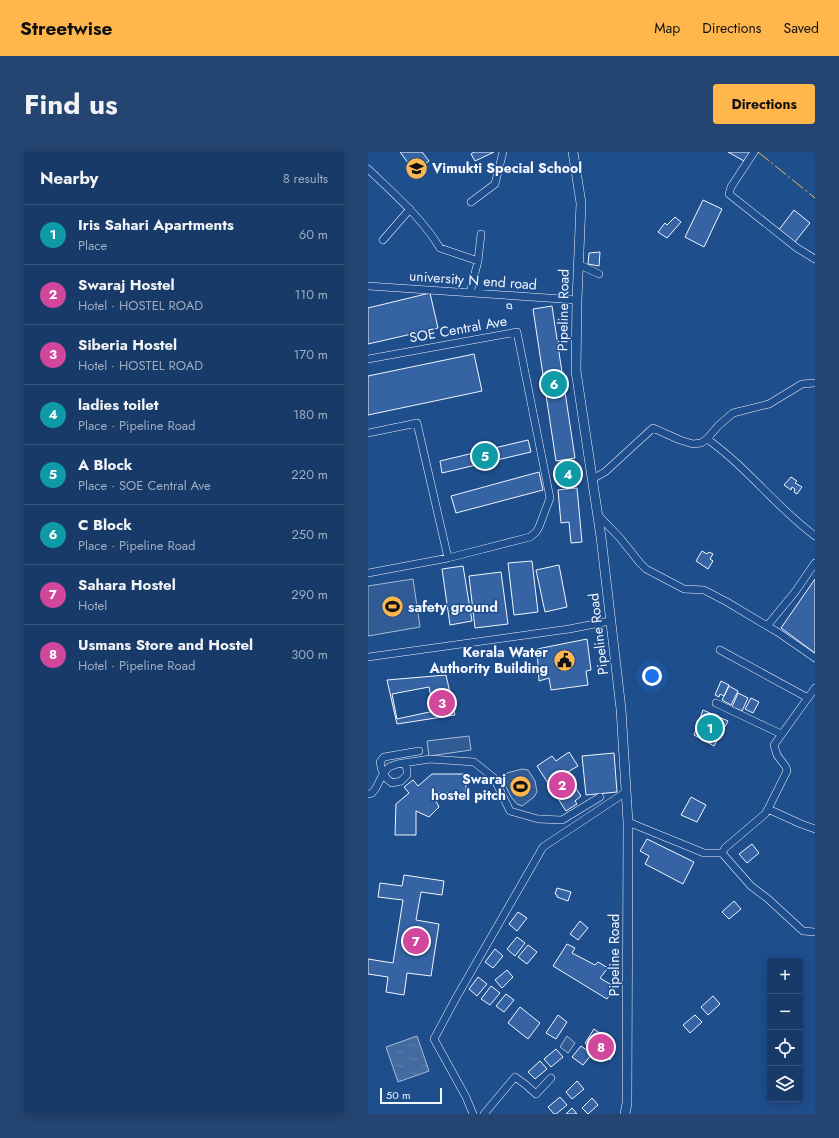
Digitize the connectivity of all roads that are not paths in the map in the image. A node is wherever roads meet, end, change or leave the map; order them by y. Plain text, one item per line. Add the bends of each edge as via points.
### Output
1 (503, 152) edge
2 (573, 152) edge
3 (754, 152) edge
4 (368, 169) edge
5 (470, 202) dead end
6 (410, 209) junction
7 (481, 234) dead end
8 (383, 240) dead end
9 (815, 259) edge
10 (478, 261) junction
11 (578, 264) junction
12 (599, 274) dead end
13 (368, 286) edge
14 (470, 293) junction
15 (576, 300) junction
16 (368, 359) edge
17 (815, 383) edge
18 (368, 433) edge
19 (707, 439) junction
20 (592, 479) junction
21 (597, 514) junction
22 (815, 536) edge
23 (448, 558) junction
24 (815, 563) edge
25 (368, 573) edge
26 (610, 621) junction
27 (767, 626) junction
28 (720, 650) dead end
29 (368, 657) edge
30 (815, 658) edge
31 (815, 688) edge
32 (808, 698) junction
33 (716, 703) dead end
34 (781, 734) junction
35 (420, 751) dead end
36 (404, 763) junction
37 (384, 774) junction
38 (626, 792) junction
39 (368, 794) edge
40 (600, 797) dead end
41 (768, 808) junction
42 (628, 822) junction
43 (815, 829) edge
44 (722, 853) junction
45 (815, 932) edge
46 (551, 1078) dead end
47 (473, 1114) edge
48 (484, 1114) edge
49 (625, 1114) edge

1 - 5 street via 495,184
2 - 11 street, Pipeline Road via 581,203
3 - 9 street via 731,187 730,194 797,248
4 - 6 street
6 - 8 street
6 - 10 street via 432,234 440,248
7 - 10 street
10 - 14 street
11 - 12 street
11 - 15 street, Pipeline Road
13 - 14 street, university N end road
14 - 15 street, university N end road
15 - 20 street, Pipeline Road via 576,371
16 - 23 street, SOE Central Ave via 517,332 550,498 536,532 530,537
17 - 19 street via 802,384 769,404 737,411
18 - 23 street via 417,423
19 - 20 street via 693,444 654,428 605,472
19 - 22 street via 724,451
20 - 21 street, Pipeline Road
21 - 26 street, Pipeline Road
21 - 27 street via 646,569 684,589 704,590
23 - 25 street
24 - 27 street
26 - 29 street
26 - 38 street, Pipeline Road via 621,709
27 - 30 street
28 - 32 street
31 - 32 street
32 - 34 street
33 - 34 street
34 - 41 street via 774,745 777,756 787,771
35 - 37 street via 384,757 380,762
36 - 37 street via 389,767
36 - 37 street via 407,775 401,781 392,783
36 - 40 street via 430,760 474,762 494,778 510,810 538,819 562,820
37 - 39 street via 372,793
38 - 42 street, Pipeline Road
38 - 47 street via 543,847 434,1040
41 - 43 street
41 - 44 street via 765,814
42 - 44 street via 704,853
42 - 49 street, Pipeline Road
44 - 45 street via 751,886 803,931
46 - 48 street via 536,1094 515,1078

